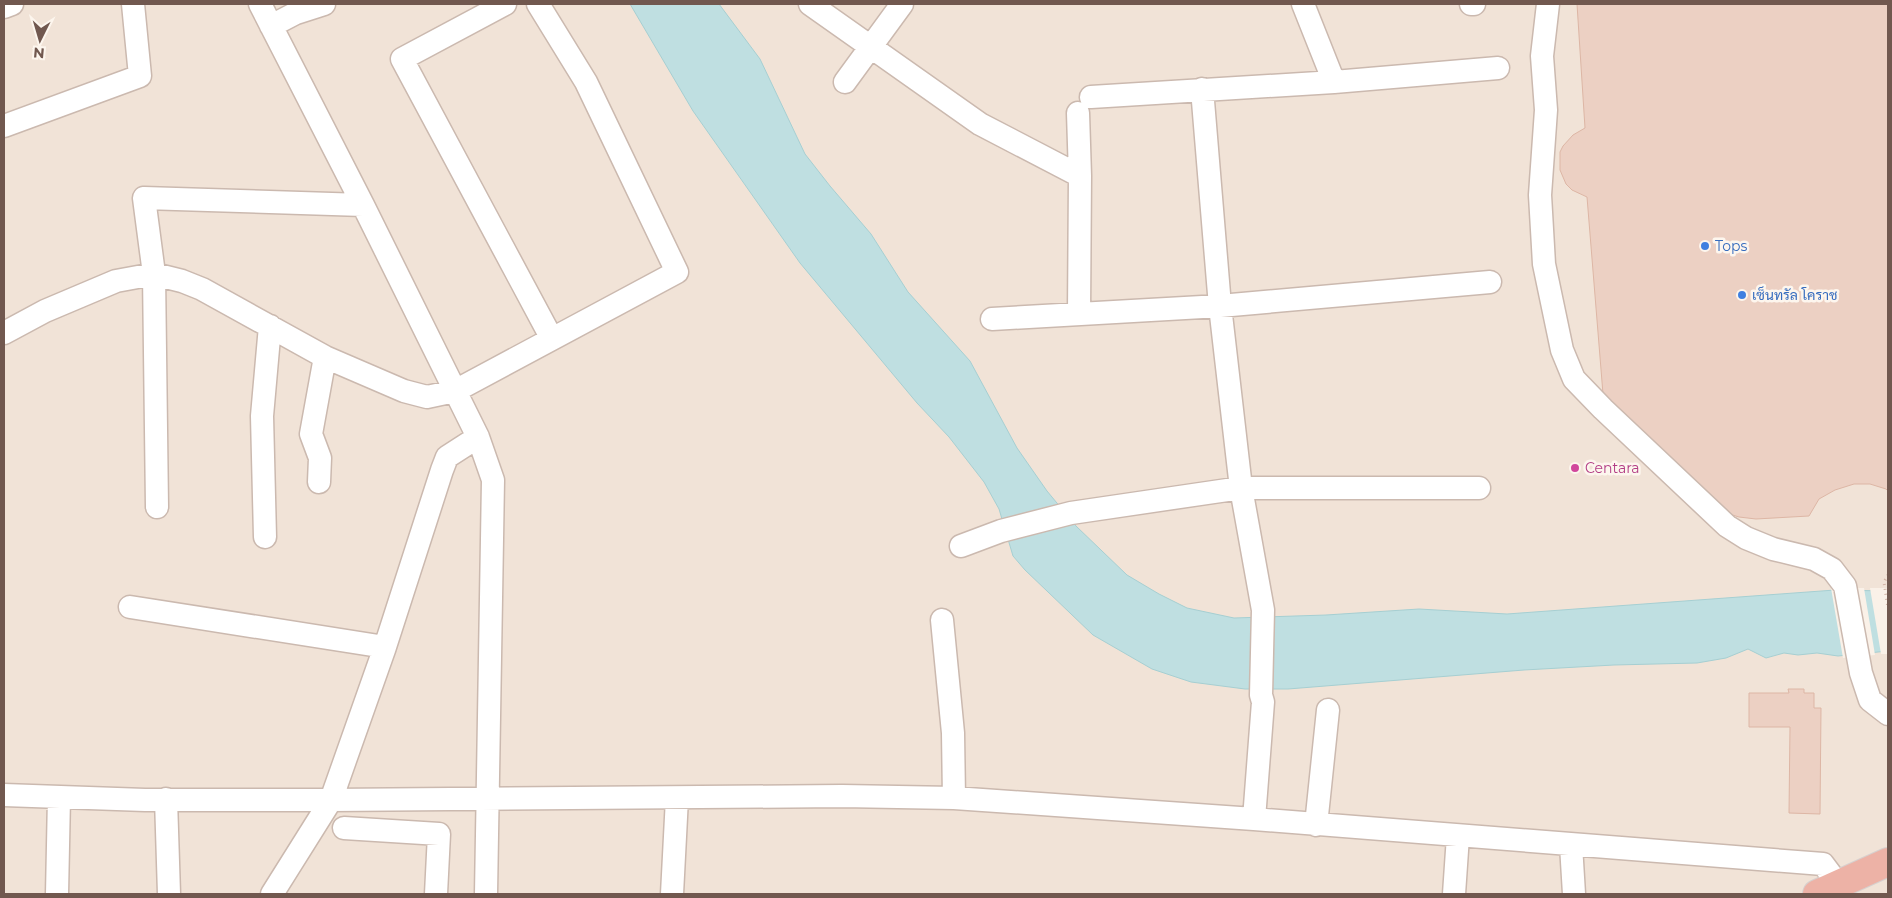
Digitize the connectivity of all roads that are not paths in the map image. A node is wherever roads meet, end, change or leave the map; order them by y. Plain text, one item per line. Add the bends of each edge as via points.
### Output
1 (12, 4) edge
2 (133, 4) edge
3 (260, 4) edge
4 (324, 4) edge
5 (505, 4) edge
6 (538, 4) edge
7 (810, 4) edge
8 (902, 4) edge
9 (1303, 4) edge
10 (1548, 4) edge
11 (4, 7) edge
12 (271, 26) junction
13 (872, 47) junction
14 (1498, 68) dead end
15 (845, 82) dead end
16 (1334, 82) junction
17 (1202, 89) junction
18 (4, 126) edge
19 (1080, 176) junction
20 (363, 205) junction
21 (154, 274) junction
22 (1490, 282) dead end
23 (1220, 306) junction
24 (1079, 313) junction
25 (992, 319) dead end
26 (270, 326) junction
27 (4, 333) edge
28 (552, 339) junction
29 (325, 357) junction
30 (455, 391) junction
31 (478, 436) junction
32 (320, 482) dead end
33 (1241, 488) junction
34 (1479, 488) dead end
35 (156, 507) dead end
36 (265, 536) dead end
37 (961, 546) dead end
38 (130, 608) dead end
39 (942, 620) dead end
40 (385, 647) junction
41 (1328, 710) dead end
42 (1888, 714) edge
43 (4, 795) edge
44 (59, 797) junction
45 (488, 798) junction
46 (677, 798) junction
47 (954, 798) junction
48 (166, 800) junction
49 (331, 800) junction
50 (1254, 819) junction
51 (1316, 825) junction
52 (344, 828) dead end
53 (1458, 836) junction
54 (1570, 845) junction
55 (1888, 862) edge
56 (1828, 889) edge
57 (57, 894) edge
58 (169, 894) edge
59 (272, 894) edge
60 (436, 894) edge
61 (486, 894) edge
62 (672, 894) edge
63 (1454, 894) edge
64 (1574, 894) edge

1 - 11 street
2 - 18 street via 140,76
3 - 12 street
4 - 12 street
5 - 28 street via 402,59
6 - 28 street via 586,82 677,272
7 - 13 street
8 - 13 street
9 - 16 street
10 - 42 street via 1542,56 1546,110 1540,195 1544,264 1562,350 1574,379 1727,526 1746,538 1773,549 1814,559 1832,569 1845,586 1861,673 1870,700
12 - 20 street
13 - 15 street
13 - 19 street via 980,124
14 - 16 street
16 - 17 street
17 - 19 street via 1084,105
17 - 23 street
19 - 24 street
20 - 21 street via 144,198
20 - 30 street
21 - 26 street via 202,289
21 - 27 street via 116,281 45,311
21 - 35 street
22 - 23 street
23 - 24 street
23 - 33 street
24 - 25 street
26 - 29 street
26 - 36 street via 262,416
28 - 30 street
29 - 30 street via 404,391 427,397
29 - 32 street via 311,434 320,458
30 - 31 street
31 - 40 street via 447,457
31 - 45 street via 494,480
33 - 34 street
33 - 37 street via 1071,513 1001,531
33 - 50 street via 1262,610 1263,702
38 - 40 street
39 - 47 street via 953,732
40 - 49 street
41 - 51 street
43 - 44 street
44 - 48 street
44 - 57 street
45 - 46 street
45 - 49 street
45 - 61 street
46 - 47 street
46 - 62 street
47 - 50 street
48 - 49 street
48 - 58 street
49 - 59 street
50 - 51 street
51 - 53 street
52 - 60 street via 439,834
53 - 54 street
53 - 63 street
54 - 56 street via 1823,864
54 - 64 street
55 - 56 highway

